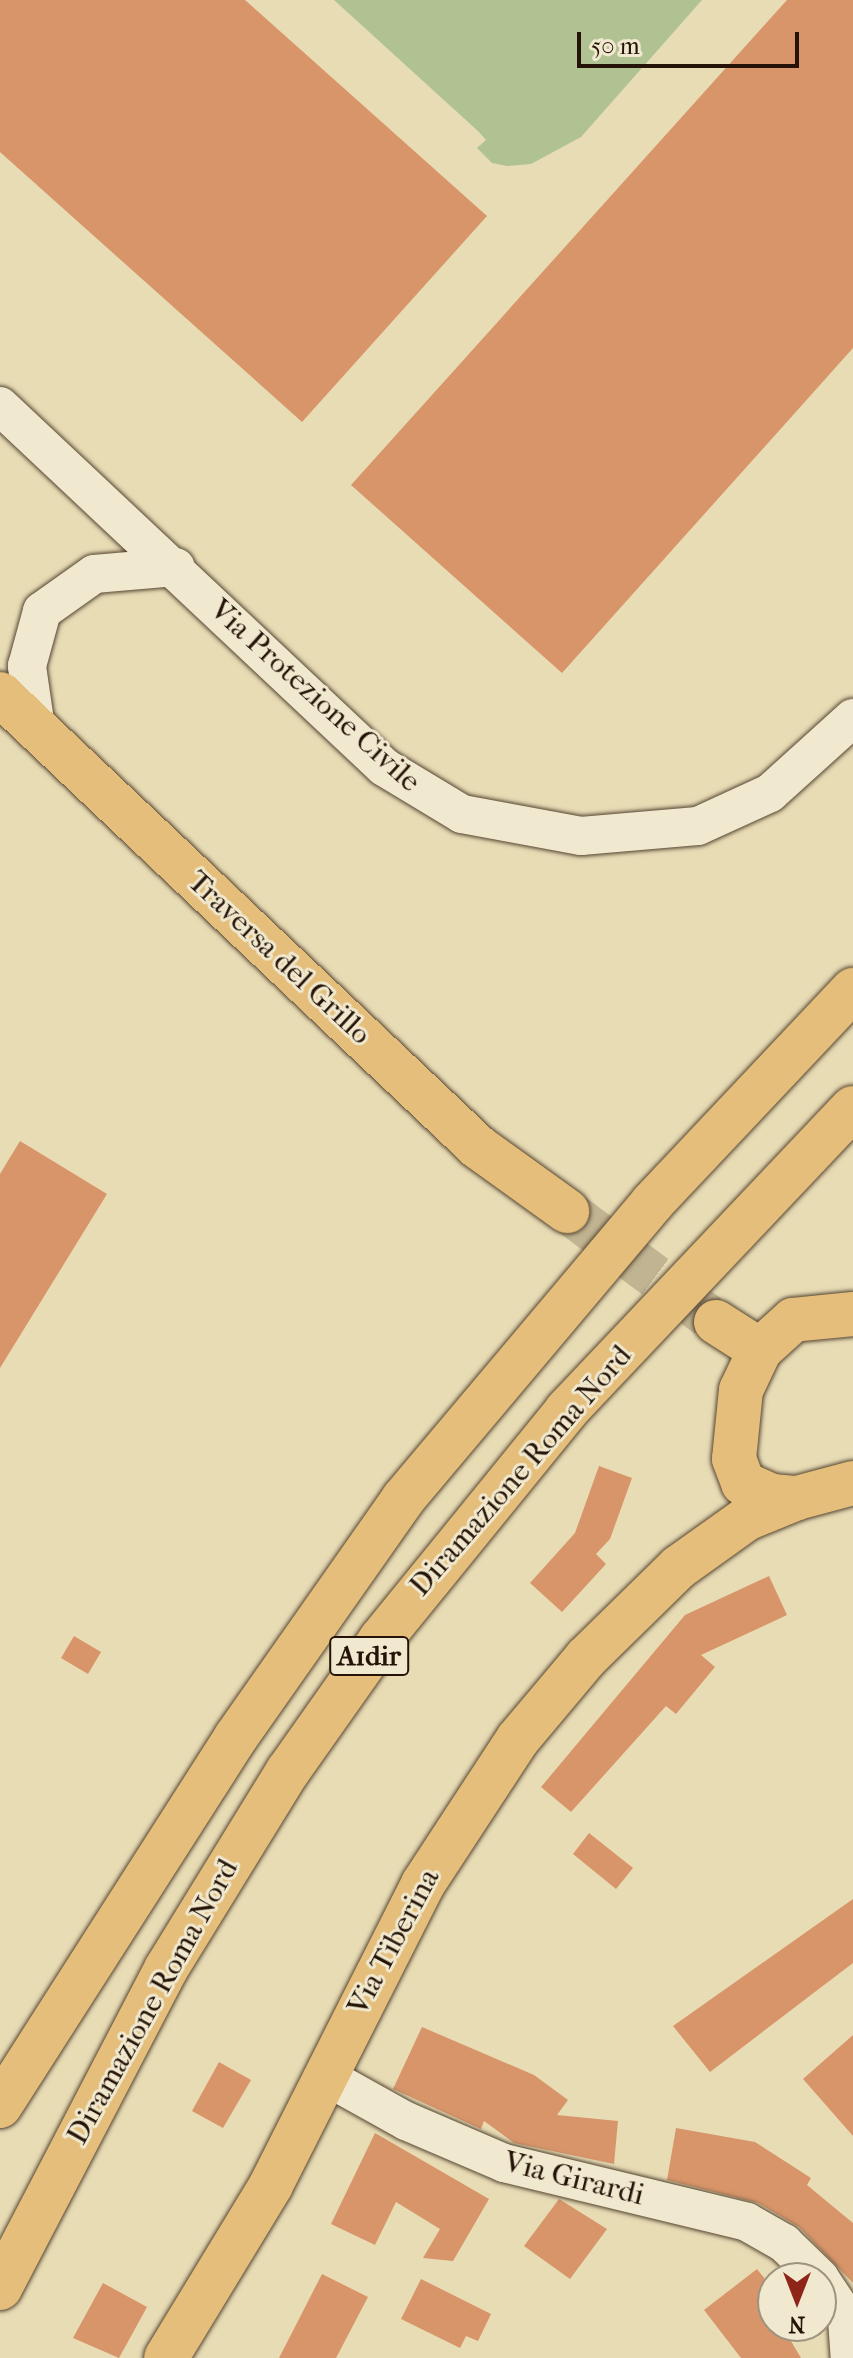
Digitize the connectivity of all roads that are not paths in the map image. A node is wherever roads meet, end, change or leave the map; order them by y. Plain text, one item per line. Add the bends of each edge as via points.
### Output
1 (0, 406) edge
2 (176, 567) junction
3 (0, 694) edge
4 (853, 718) edge
5 (36, 728) junction
6 (853, 990) edge
7 (853, 1108) edge
8 (567, 1211) tunnel mouth
9 (853, 1314) edge
10 (716, 1322) tunnel mouth
11 (760, 1350) junction
12 (734, 1459) junction
13 (853, 1483) edge
14 (797, 1498) junction
15 (679, 1567) junction
16 (325, 2076) junction
17 (0, 2106) edge
18 (803, 2262) edge
19 (0, 2288) edge
20 (837, 2304) edge
21 (166, 2358) edge
22 (850, 2358) edge

1 - 2 street, Via Protezione Civile
2 - 4 street, Via Protezione Civile via 401,781 505,827 612,837 715,821 786,782
2 - 5 street via 94,574 42,611 27,666
3 - 5 main road, Traversa del Grillo
5 - 8 main road, Traversa del Grillo via 478,1147
6 - 17 main road, A1dir via 652,1203 403,1499 227,1750
7 - 19 main road, Diramazione Roma Nord / A1dir via 566,1411 381,1639 280,1784 166,1969
9 - 11 main road, Via Tiberina via 793,1320
10 - 11 main road
11 - 12 main road, Via Tiberina via 741,1390
12 - 14 main road, Via Tiberina via 753,1490
12 - 15 main road, Via Tiberina
13 - 14 main road, Via Tiberina
14 - 15 main road, Via Tiberina via 746,1519
15 - 16 main road, Via Tiberina via 577,1668 504,1758 410,1907
16 - 18 street, Via Girardi via 406,2121 504,2163 747,2222 784,2243
16 - 21 main road, Via Tiberina via 271,2185
20 - 22 street, Via Girardi via 847,2319

